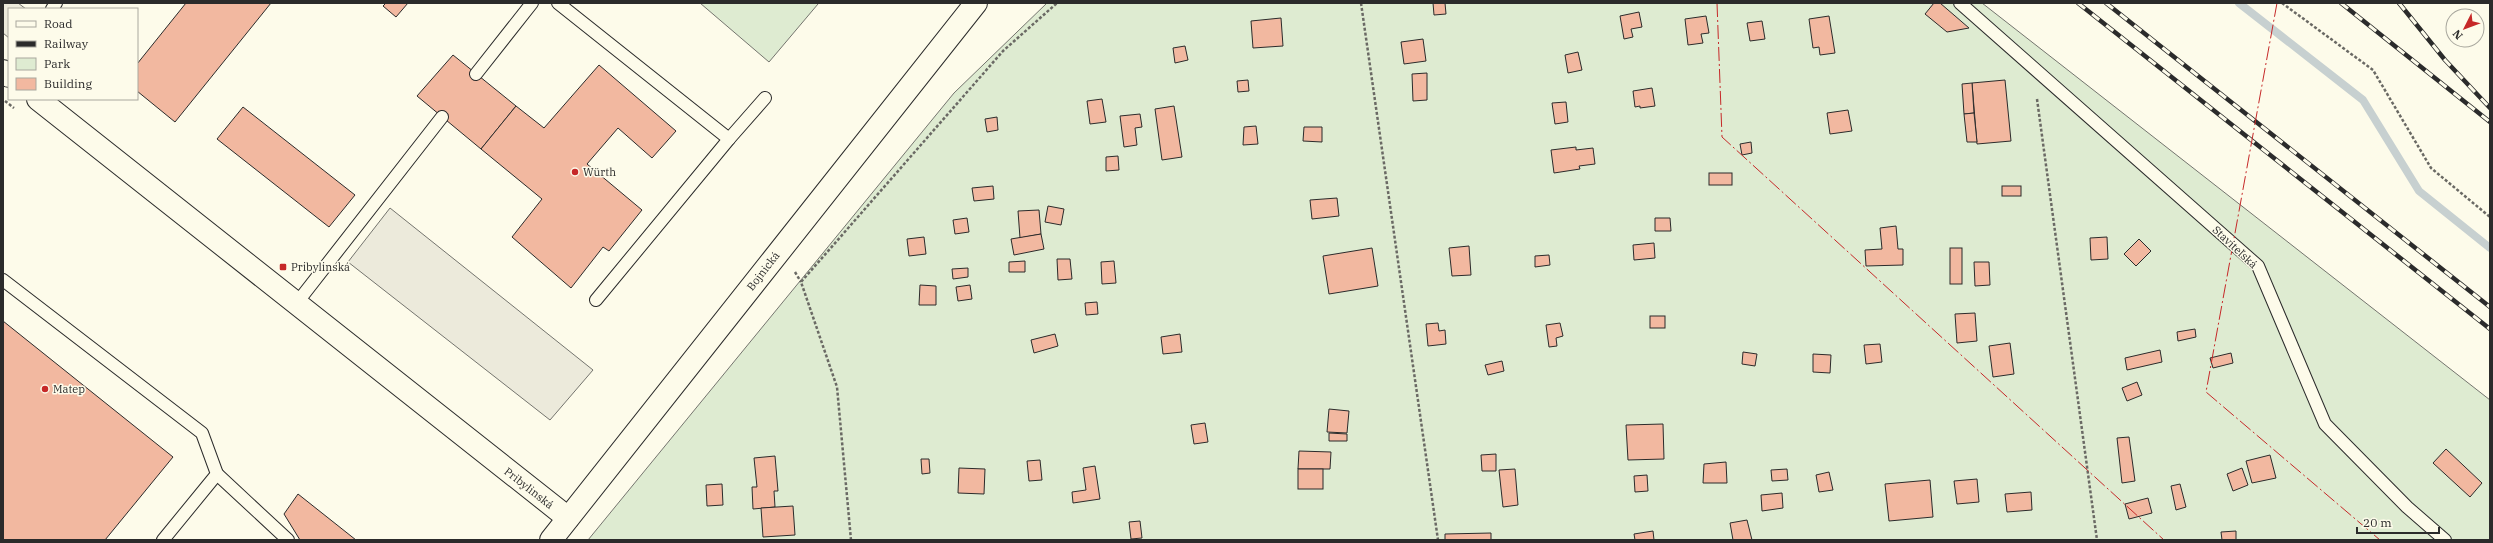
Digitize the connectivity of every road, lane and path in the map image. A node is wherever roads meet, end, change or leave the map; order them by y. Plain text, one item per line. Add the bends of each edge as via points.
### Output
1 (532, 3) edge
2 (558, 3) edge
3 (976, 3) edge
4 (1057, 3) edge
5 (1361, 3) edge
6 (1960, 3) edge
7 (2282, 3) edge
8 (2033, 68) junction
9 (476, 74) dead end
10 (765, 98) dead end
11 (39, 100) edge
12 (442, 117) dead end
13 (729, 139) junction
14 (2490, 217) edge
15 (3, 280) edge
16 (596, 300) dead end
17 (296, 304) junction
18 (217, 474) junction
19 (568, 518) junction
20 (163, 540) edge
21 (288, 540) edge
22 (551, 540) edge
23 (851, 540) edge
24 (1438, 540) edge
25 (2097, 540) edge
26 (2445, 540) edge

1 - 9 lane
2 - 13 lane
3 - 19 street, Bojnická
4 - 23 path via 1003,51 801,282 837,387
5 - 24 path
6 - 8 lane, Staviteľská
7 - 14 path via 2373,70 2431,168
8 - 25 path
8 - 26 lane, Staviteľská via 2258,266 2325,424 2407,507
10 - 13 lane
11 - 17 street, Pribylinská
12 - 17 lane
13 - 16 lane
15 - 18 lane via 202,433
17 - 19 street, Pribylinská
18 - 20 lane
18 - 21 lane
19 - 22 street, Bojnická

